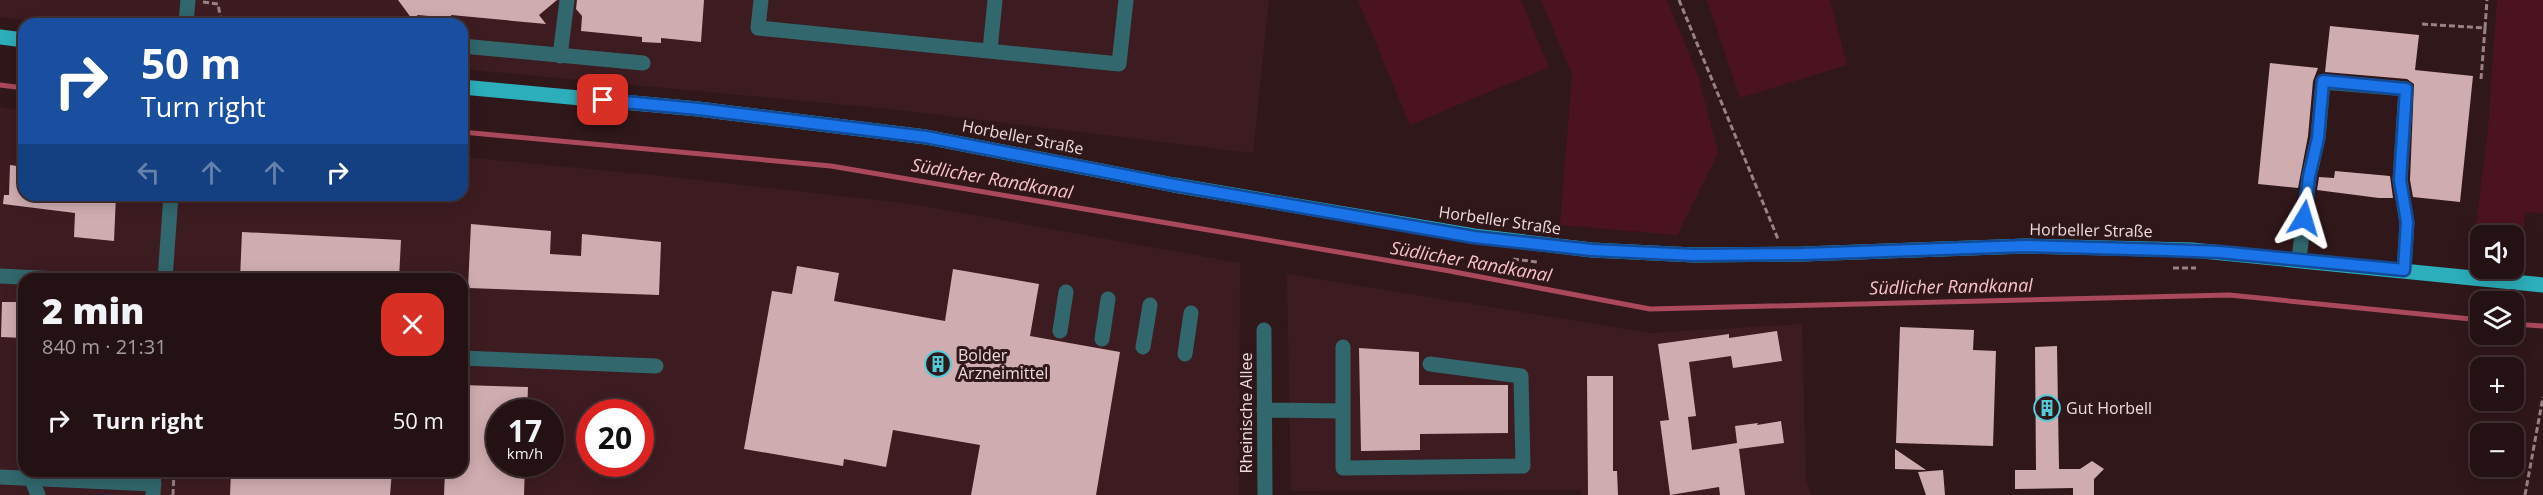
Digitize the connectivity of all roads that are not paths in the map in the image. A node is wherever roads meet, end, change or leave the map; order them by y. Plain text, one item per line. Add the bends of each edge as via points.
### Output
1 (567, 0) edge
2 (761, 0) edge
3 (995, 0) edge
4 (1126, 0) edge
5 (196, 1) edge
6 (189, 18) edge
7 (0, 37) edge
8 (18, 39) edge
9 (468, 47) edge
10 (990, 50) junction
11 (560, 56) junction
12 (643, 63) dead end
13 (468, 88) edge
14 (171, 201) edge
15 (2299, 259) junction
16 (2404, 270) junction
17 (165, 273) edge
18 (0, 276) edge
19 (18, 277) edge
20 (2543, 285) edge
21 (1066, 292) dead end
22 (1108, 299) dead end
23 (1150, 305) dead end
24 (1191, 313) dead end
25 (1264, 330) dead end
26 (1060, 331) dead end
27 (1102, 339) dead end
28 (1143, 347) dead end
29 (1343, 347) dead end
30 (1185, 354) dead end
31 (468, 358) edge
32 (1430, 364) dead end
33 (656, 366) dead end
34 (1264, 410) junction
35 (1343, 411) junction
36 (0, 477) edge
37 (31, 478) junction
38 (154, 483) edge
39 (38, 495) edge
40 (1265, 495) edge

1 - 11 street
2 - 10 street via 758,28
3 - 10 street
4 - 10 street via 1119,64
5 - 6 street
7 - 8 main road
9 - 11 street
11 - 12 street
13 - 15 main road, Horbeller Straße via 698,109 926,137 1474,237 1592,250 1694,255 2026,246 2192,250
14 - 17 street
15 - 16 main road, Horbeller Straße
15 - 16 street via 2323,81 2406,89 2400,180 2407,222
16 - 20 main road, Horbeller Straße
18 - 19 street
21 - 26 street
22 - 27 street
23 - 28 street
24 - 30 street
25 - 34 street, Rheinische Allee
29 - 35 street
31 - 33 street
32 - 35 street via 1521,376 1522,466 1343,468
34 - 35 street
34 - 40 street, Rheinische Allee
36 - 37 street
37 - 38 street
37 - 39 street

